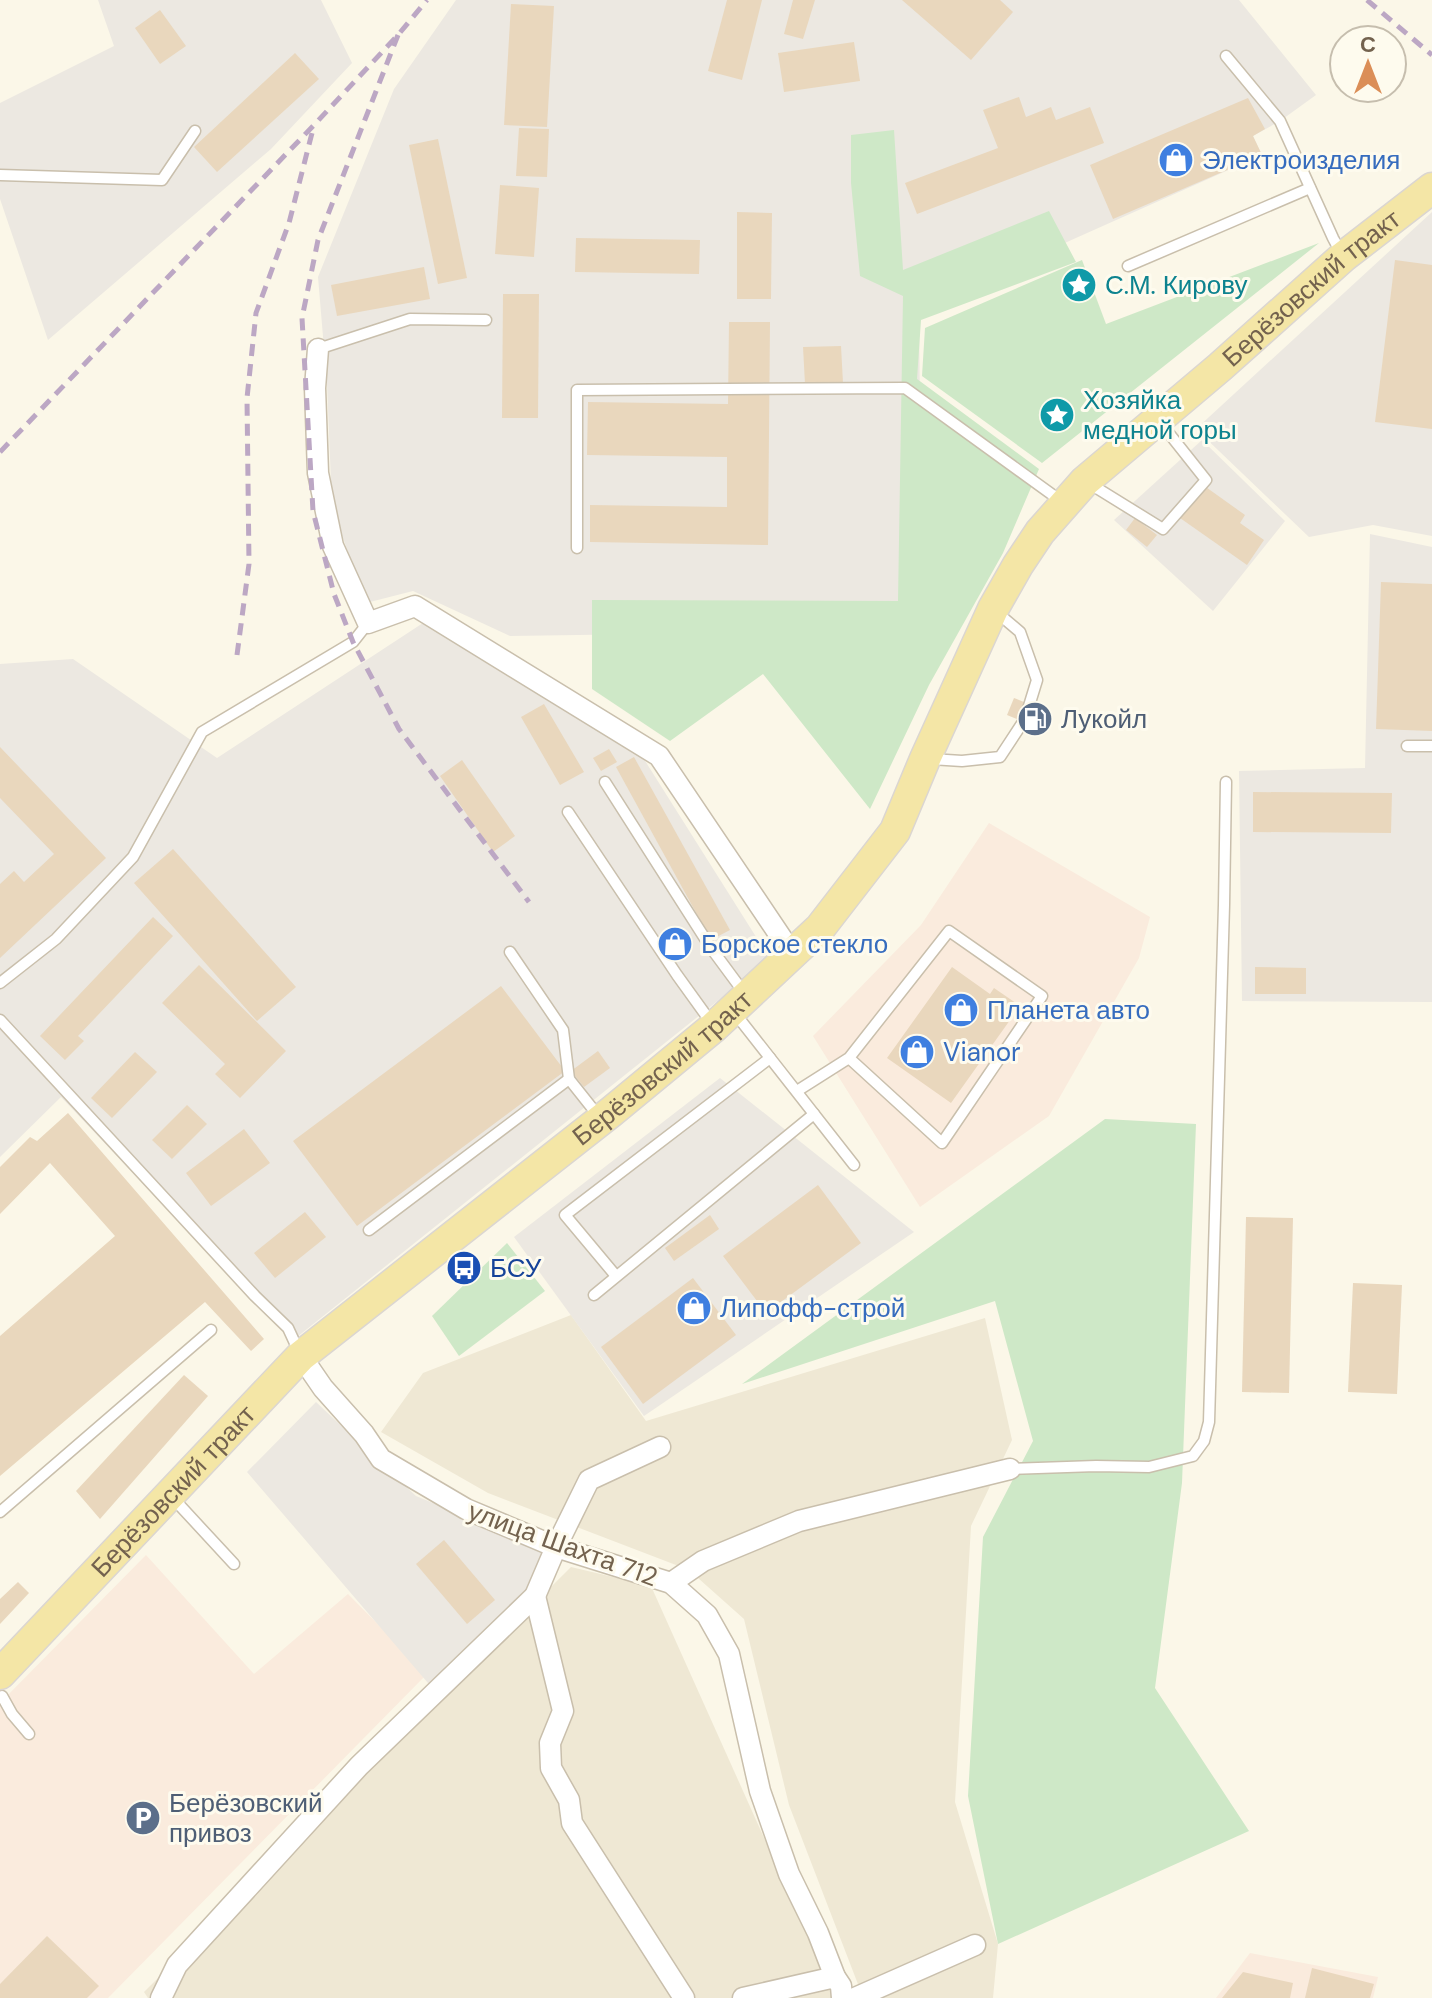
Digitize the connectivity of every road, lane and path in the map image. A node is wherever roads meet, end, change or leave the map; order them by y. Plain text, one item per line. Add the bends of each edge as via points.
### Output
1 (1226, 56) dead end
2 (195, 131) dead end
3 (0, 175) edge
4 (1310, 188) junction
5 (1432, 188) edge
6 (1343, 257) junction
7 (1128, 266) dead end
8 (486, 320) dead end
9 (318, 349) joint
10 (1158, 419) junction
11 (1085, 481) junction
12 (1065, 504) junction
13 (577, 548) dead end
14 (993, 609) junction
15 (368, 623) junction
16 (1407, 746) dead end
17 (1432, 746) edge
18 (925, 759) junction
19 (605, 782) dead end
20 (1226, 782) dead end
21 (568, 812) dead end
22 (510, 952) dead end
23 (793, 955) junction
24 (0, 983) edge
25 (731, 1012) junction
26 (0, 1020) edge
27 (770, 1058) junction
28 (849, 1058) junction
29 (569, 1079) junction
30 (797, 1091) junction
31 (814, 1114) junction
32 (601, 1119) junction
33 (854, 1165) dead end
34 (369, 1230) dead end
35 (616, 1276) junction
36 (594, 1295) dead end
37 (211, 1330) dead end
38 (301, 1356) junction
39 (660, 1447) dead end
40 (1010, 1469) joint
41 (170, 1495) junction
42 (0, 1512) edge
43 (556, 1547) junction
44 (234, 1564) dead end
45 (671, 1583) junction
46 (535, 1596) junction
47 (0, 1691) edge
48 (29, 1734) dead end
49 (975, 1945) dead end
50 (835, 1977) junction
51 (161, 1998) edge
52 (684, 1998) edge
53 (743, 1998) edge
54 (842, 1998) edge
55 (855, 1998) edge

1 - 4 lane via 1280,121
2 - 3 lane via 162,180
4 - 6 lane
4 - 7 lane
5 - 6 main road, Берёзовский тракт
6 - 10 main road, Берёзовский тракт
8 - 9 lane via 410,319
9 - 15 street via 318,473 333,546
10 - 11 main road, Берёзовский тракт
10 - 11 lane via 1206,480 1163,529
11 - 12 main road, Берёзовский тракт
12 - 13 lane via 905,388 577,390
12 - 14 main road, Берёзовский тракт via 1040,532
14 - 18 main road, Берёзовский тракт
14 - 18 lane via 1020,632 1037,680 1025,719 1000,757
15 - 23 street via 415,606 659,756
15 - 24 lane via 353,642 202,732 133,857 56,939
16 - 17 lane
18 - 23 main road, Берёзовский тракт via 895,831
19 - 25 lane via 711,948
20 - 40 lane via 1209,1422 1204,1441 1193,1456 1149,1467
21 - 25 lane via 677,975
22 - 29 lane via 563,1030
23 - 25 main road, Берёзовский тракт
25 - 27 lane
25 - 32 main road, Берёзовский тракт
26 - 38 lane via 288,1328
27 - 30 lane
27 - 35 lane via 565,1215
28 - 28 lane via 949,931 1042,996 942,1143
28 - 30 lane
29 - 32 lane
29 - 34 lane
30 - 31 lane
31 - 33 lane
31 - 35 lane
32 - 38 main road, Берёзовский тракт
35 - 36 lane
37 - 42 lane
38 - 41 main road, Берёзовский тракт
38 - 43 street, улица Шахта 712 via 381,1459 466,1509
39 - 43 street via 589,1480
40 - 45 street via 799,1521 703,1561
41 - 44 lane
41 - 47 main road, Берёзовский тракт
43 - 45 street, улица Шахта 712
43 - 46 street
45 - 50 street, улица Шахта 712 via 707,1615 729,1654 760,1791 789,1874
46 - 51 street via 359,1766 177,1965
46 - 52 street via 563,1711 550,1743 551,1768 569,1800 572,1823
47 - 48 lane
49 - 55 street
50 - 53 street
50 - 54 street, улица Шахта 712

